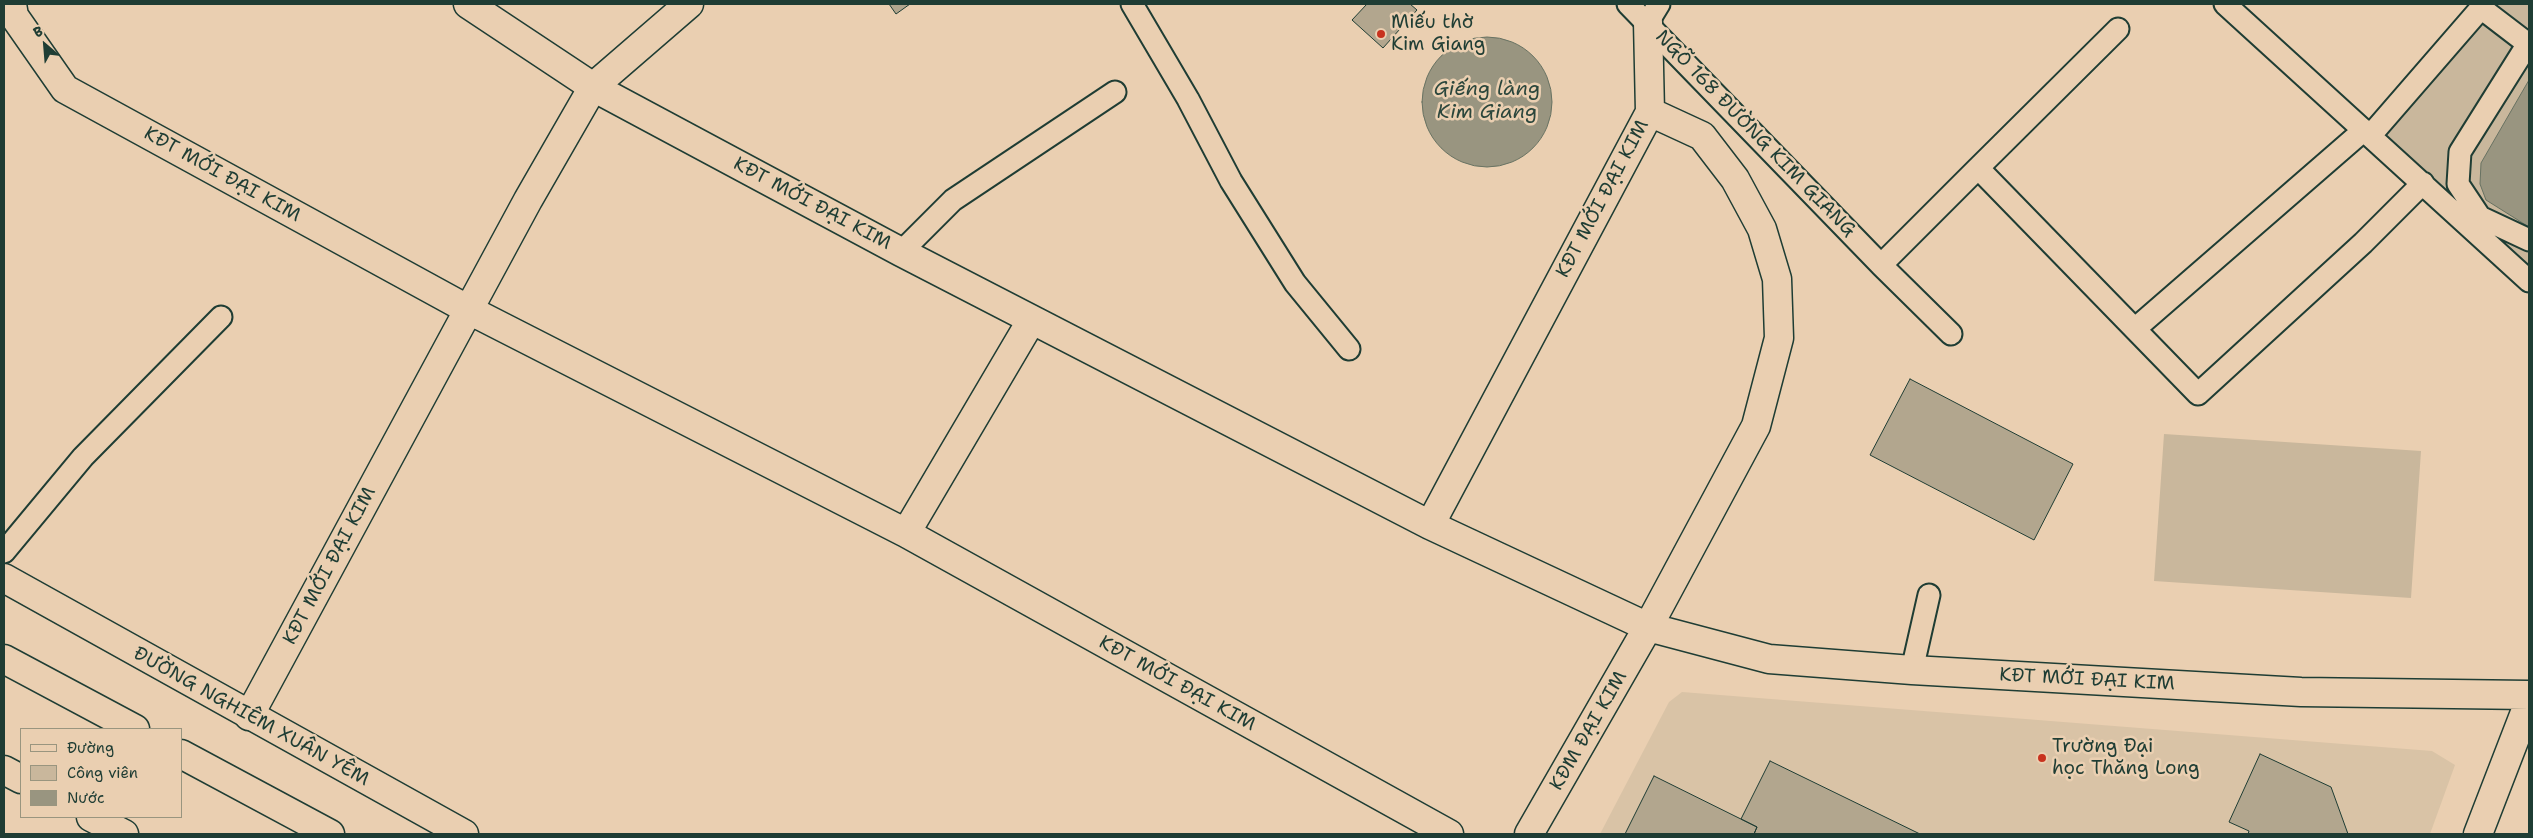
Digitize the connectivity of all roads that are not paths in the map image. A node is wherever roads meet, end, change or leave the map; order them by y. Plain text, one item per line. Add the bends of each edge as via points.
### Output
1 (12, 4) edge
2 (468, 4) edge
3 (689, 4) edge
4 (1132, 4) edge
5 (1628, 4) edge
6 (2225, 4) edge
7 (2480, 6) edge
8 (1654, 13) edge
9 (2118, 29) dead end
10 (2529, 43) edge
11 (593, 87) junction
12 (1115, 92) dead end
13 (1650, 112) junction
14 (2367, 133) junction
15 (1978, 168) junction
16 (2423, 183) junction
17 (2529, 240) edge
18 (901, 252) junction
19 (1881, 265) junction
20 (2529, 281) edge
21 (469, 310) junction
22 (222, 317) dead end
23 (1032, 321) junction
24 (2136, 328) junction
25 (1951, 334) dead end
26 (1349, 349) dead end
27 (1430, 525) junction
28 (906, 534) junction
29 (4, 552) edge
30 (4, 578) edge
31 (1929, 595) dead end
32 (1648, 627) junction
33 (4, 659) edge
34 (1912, 670) junction
35 (2529, 695) edge
36 (2529, 702) edge
37 (249, 716) junction
38 (133, 728) edge
39 (182, 755) edge
40 (4, 770) edge
41 (20, 778) edge
42 (93, 818) edge
43 (124, 834) edge
44 (330, 834) edge
45 (464, 834) edge
46 (1449, 834) edge
47 (1529, 834) edge
48 (2478, 834) edge

1 - 21 main road, KĐT MỚI ĐẠI KIM via 14,16 65,89
2 - 11 main road, KĐT MỚI ĐẠI KIM
3 - 11 main road
4 - 26 lane via 1188,99 1236,190 1295,283
5 - 8 lane, NGÕ 168 ĐƯỜNG KIM GIANG
6 - 14 lane
7 - 10 lane
7 - 14 lane
8 - 13 main road
8 - 19 lane, NGÕ 168 ĐƯỜNG KIM GIANG
9 - 15 lane
10 - 17 lane via 2460,152 2458,184 2480,217
11 - 18 main road, KĐT MỚI ĐẠI KIM
11 - 21 main road, KĐT MỚI ĐẠI KIM
12 - 18 lane via 953,200
13 - 27 main road, KĐT MỚI ĐẠI KIM
13 - 32 main road, KĐT MỚI ĐẠI KIM via 1702,136 1734,179 1762,229 1777,279 1779,338 1756,426
14 - 16 lane
14 - 24 lane
15 - 19 lane
15 - 24 lane
16 - 20 lane
16 - 24 lane via 2363,243 2198,394
18 - 23 main road, KĐT MỚI ĐẠI KIM
19 - 25 lane, NGÕ 168 ĐƯỜNG KIM GIANG
21 - 28 main road, KĐT MỚI ĐẠI KIM
21 - 37 main road, KĐT MỚI ĐẠI KIM
22 - 29 lane via 83,457
23 - 27 main road, KĐT MỚI ĐẠI KIM
23 - 28 main road
27 - 32 main road, KĐT MỚI ĐẠI KIM
28 - 46 main road, KĐT MỚI ĐẠI KIM
30 - 37 main road, ĐƯỜNG NGHIÊM XUÂN YÊM
31 - 34 lane
32 - 34 main road, KĐT MỚI ĐẠI KIM via 1769,659
32 - 47 main road, KĐM ĐẠI KIM
33 - 38 main road
34 - 35 main road, KĐT MỚI ĐẠI KIM via 2301,692
36 - 48 main road
37 - 45 main road, ĐƯỜNG NGHIÊM XUÂN YÊM
39 - 44 main road
40 - 41 main road
42 - 43 main road

